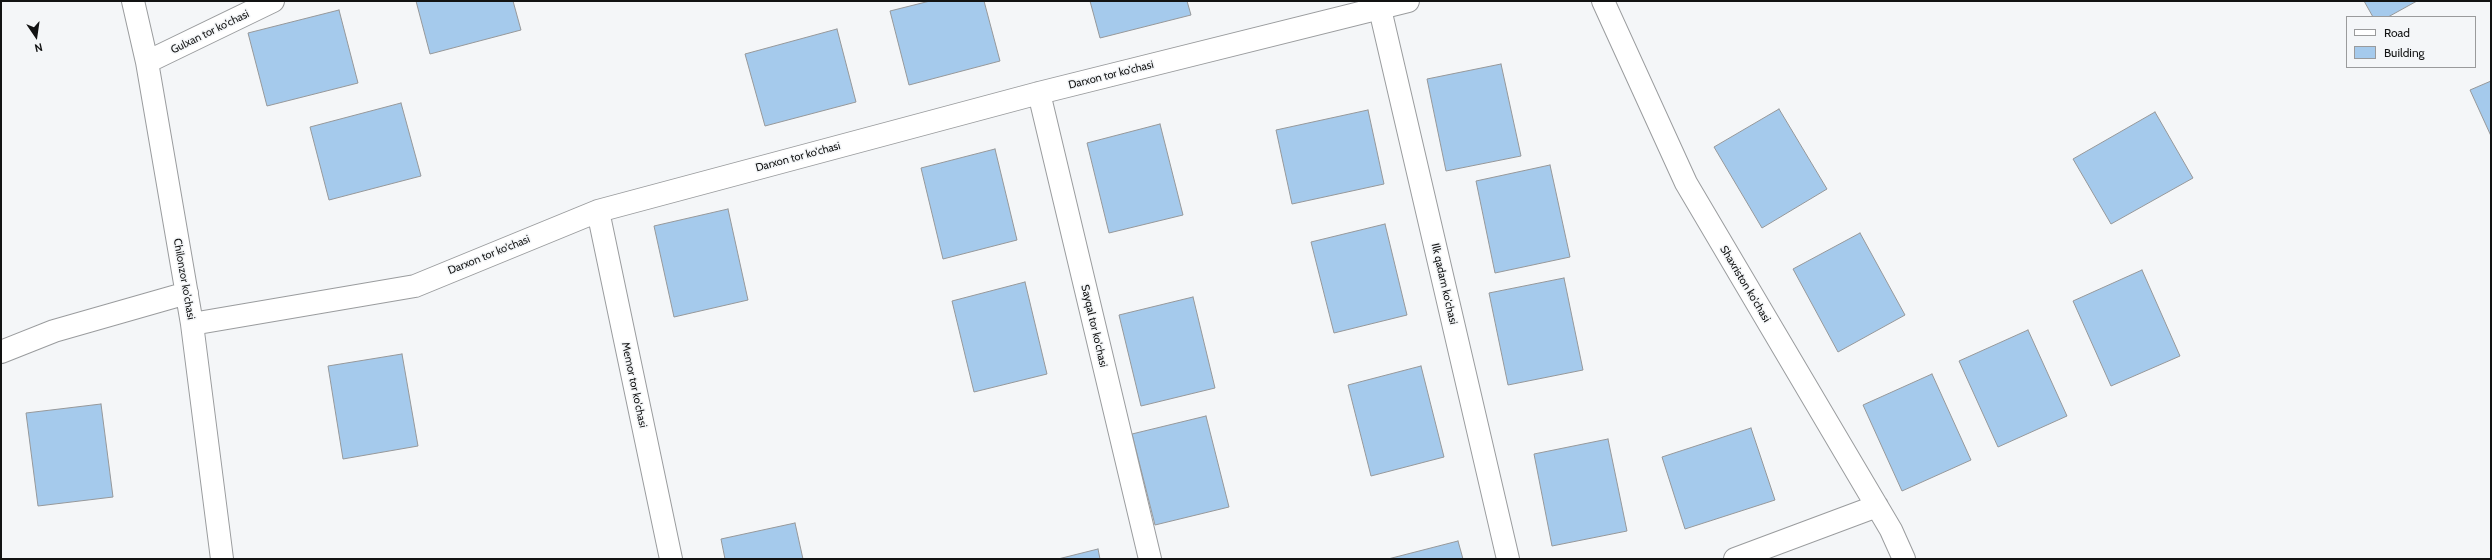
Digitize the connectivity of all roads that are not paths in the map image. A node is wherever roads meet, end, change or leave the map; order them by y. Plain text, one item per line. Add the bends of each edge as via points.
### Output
1 (133, 1) edge
2 (273, 1) edge
3 (1408, 1) edge
4 (1603, 1) edge
5 (1380, 9) junction
6 (147, 62) junction
7 (1039, 93) junction
8 (598, 211) junction
9 (187, 293) junction
10 (192, 324) junction
11 (1, 352) edge
12 (1877, 506) junction
13 (222, 559) edge
14 (671, 559) edge
15 (1150, 559) edge
16 (1508, 559) edge
17 (1735, 559) edge
18 (1904, 559) edge

1 - 6 street, Chilonzor ko'chasi
2 - 6 street, Gulxan tor ko'chasi
3 - 5 street, Darxon tor ko'chasi
4 - 12 street, Shaxriston ko'chasi via 1686,183
5 - 7 street, Darxon tor ko'chasi
5 - 16 street, Ilk qadam ko'chasi
6 - 9 street, Chilonzor ko'chasi
7 - 8 street, Darxon tor ko'chasi
7 - 15 street, Sayqal tor ko'chasi
8 - 10 street, Darxon tor ko'chasi via 415,286
8 - 14 street, Memor tor ko'chasi
9 - 10 street, Chilonzor ko'chasi
9 - 11 street via 54,331
10 - 13 street, Chilonzor ko'chasi
12 - 17 street
12 - 18 street, Shaxriston ko'chasi

